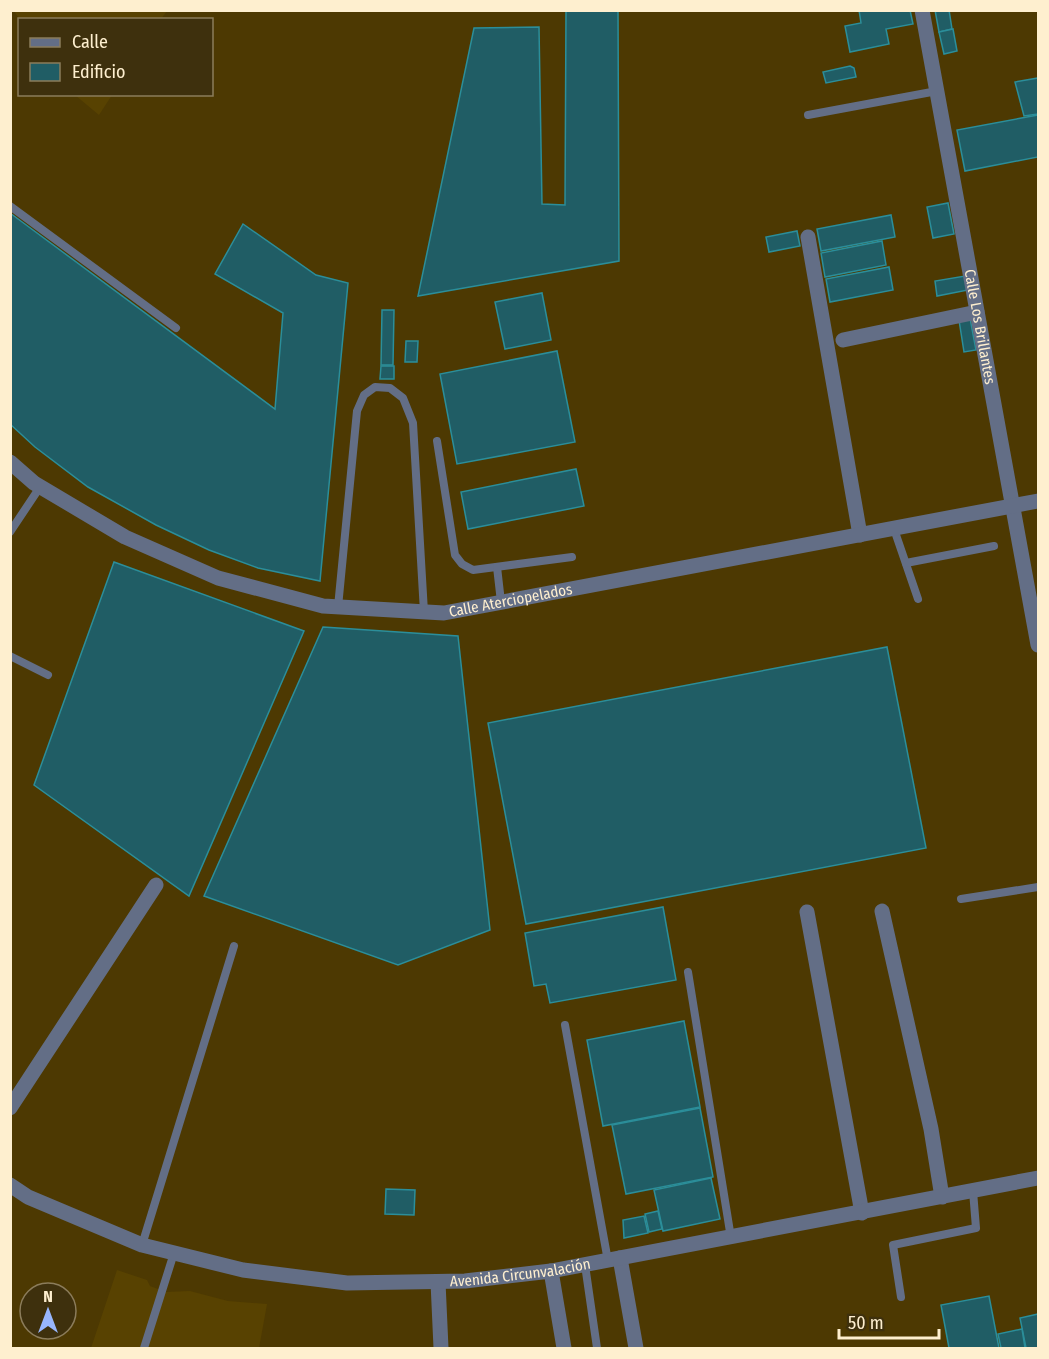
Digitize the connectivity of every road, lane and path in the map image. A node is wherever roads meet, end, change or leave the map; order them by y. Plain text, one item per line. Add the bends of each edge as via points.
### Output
1 (922, 10) edge
2 (937, 91) junction
3 (808, 115) dead end
4 (10, 206) edge
5 (808, 237) dead end
6 (977, 312) junction
7 (176, 328) dead end
8 (843, 340) dead end
9 (437, 441) dead end
10 (10, 462) edge
11 (40, 487) junction
12 (1038, 501) edge
13 (1012, 506) junction
14 (894, 529) junction
15 (10, 532) edge
16 (860, 535) junction
17 (994, 546) dead end
18 (572, 557) dead end
19 (906, 563) junction
20 (497, 567) junction
21 (918, 599) dead end
22 (501, 602) junction
23 (338, 607) junction
24 (423, 612) junction
25 (1038, 645) edge
26 (10, 656) edge
27 (48, 675) dead end
28 (156, 885) dead end
29 (1038, 887) edge
30 (961, 899) dead end
31 (882, 911) dead end
32 (807, 912) dead end
33 (234, 946) dead end
34 (688, 972) dead end
35 (565, 1025) dead end
36 (10, 1108) edge
37 (1038, 1178) edge
38 (10, 1185) edge
39 (973, 1191) junction
40 (942, 1197) junction
41 (861, 1213) junction
42 (731, 1238) junction
43 (141, 1245) junction
44 (174, 1253) junction
45 (614, 1260) junction
46 (585, 1265) junction
47 (552, 1271) junction
48 (438, 1282) junction
49 (902, 1297) dead end
50 (144, 1348) edge
51 (441, 1348) edge
52 (564, 1348) edge
53 (597, 1348) edge
54 (636, 1348) edge

1 - 2 street, Calle Los Brillantes
2 - 3 lane
2 - 6 street, Calle Los Brillantes
4 - 7 lane
5 - 16 street
6 - 8 street
6 - 13 street, Calle Los Brillantes
9 - 20 lane via 455,555 473,570
10 - 11 street, Calle Aterciopelados
11 - 15 lane
11 - 23 street, Calle Aterciopelados via 124,537 218,578
12 - 13 street, Calle Aterciopelados
13 - 14 street, Calle Aterciopelados
13 - 25 street, Calle Los Brillantes
14 - 16 street, Calle Aterciopelados
14 - 19 lane
16 - 22 street, Calle Aterciopelados
17 - 19 lane
18 - 20 lane
19 - 21 lane
20 - 22 lane
22 - 24 street, Calle Aterciopelados via 444,613
23 - 24 street, Calle Aterciopelados
23 - 24 lane via 357,411 364,395 375,387 390,388 403,398 413,423
26 - 27 lane
28 - 36 street
29 - 30 lane
31 - 40 street via 931,1129
32 - 41 street
33 - 43 lane
34 - 42 lane
35 - 45 lane
37 - 39 street, Avenida Circunvalación
38 - 43 street, Avenida Circunvalación via 28,1197
39 - 40 street, Avenida Circunvalación
39 - 49 lane via 976,1228 893,1245
40 - 41 street, Avenida Circunvalación
41 - 42 street, Avenida Circunvalación
42 - 45 street, Avenida Circunvalación
43 - 44 street, Avenida Circunvalación
44 - 48 street, Avenida Circunvalación via 243,1270 347,1283
44 - 50 lane
45 - 46 street, Avenida Circunvalación
45 - 54 street
46 - 47 street, Avenida Circunvalación
46 - 53 lane
47 - 48 street, Avenida Circunvalación
47 - 52 street
48 - 51 street

